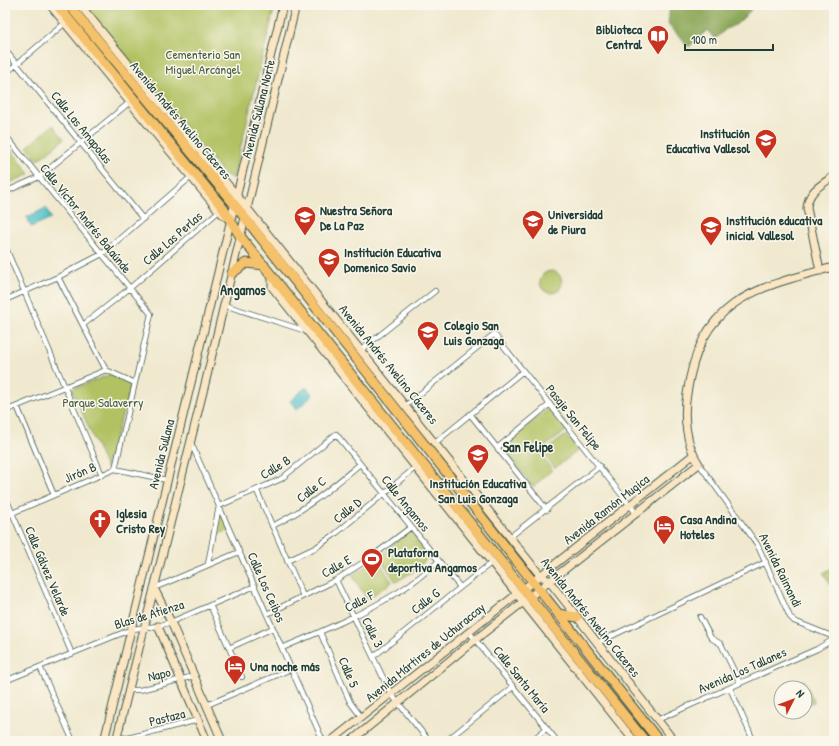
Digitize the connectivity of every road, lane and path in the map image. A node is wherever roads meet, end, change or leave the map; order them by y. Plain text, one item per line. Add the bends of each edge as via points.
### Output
1 (50, 5) edge
2 (57, 5) edge
3 (69, 5) edge
4 (80, 5) edge
5 (283, 5) edge
6 (296, 5) edge
7 (66, 23) junction
8 (5, 50) edge
9 (17, 64) junction
10 (5, 74) edge
11 (130, 102) junction
12 (5, 135) edge
13 (81, 143) junction
14 (193, 175) junction
15 (834, 176) edge
16 (39, 177) junction
17 (5, 192) edge
18 (235, 200) junction
19 (247, 208) junction
20 (218, 211) junction
21 (143, 219) junction
22 (244, 219) junction
23 (231, 222) junction
24 (240, 236) junction
25 (5, 246) edge
26 (225, 247) junction
27 (237, 249) junction
28 (102, 254) junction
29 (264, 265) junction
30 (834, 267) edge
31 (820, 271) junction
32 (232, 273) junction
33 (272, 275) junction
34 (58, 277) junction
35 (130, 288) junction
36 (435, 291) dead end
37 (24, 292) junction
38 (5, 300) edge
39 (224, 305) junction
40 (83, 325) junction
41 (306, 330) junction
42 (361, 350) junction
43 (106, 370) junction
44 (523, 371) junction
45 (135, 383) junction
46 (65, 386) junction
47 (550, 404) junction
48 (17, 406) junction
49 (405, 406) junction
50 (5, 411) edge
51 (470, 414) junction
52 (334, 434) joint
53 (178, 437) junction
54 (191, 442) junction
55 (435, 443) junction
56 (497, 448) junction
57 (693, 455) junction
58 (360, 464) junction
59 (699, 464) junction
60 (600, 466) junction
61 (416, 467) junction
62 (115, 469) junction
63 (102, 474) junction
64 (167, 480) junction
65 (256, 491) junction
66 (384, 494) junction
67 (54, 495) junction
68 (5, 496) edge
69 (630, 505) junction
70 (219, 506) junction
71 (547, 510) junction
72 (12, 513) junction
73 (636, 513) junction
74 (5, 516) edge
75 (272, 526) junction
76 (411, 527) junction
77 (510, 537) junction
78 (239, 552) junction
79 (288, 561) junction
80 (439, 561) junction
81 (766, 562) junction
82 (491, 563) junction
83 (208, 564) junction
84 (540, 575) junction
85 (336, 580) junction
86 (532, 581) junction
87 (549, 581) junction
88 (255, 586) junction
89 (460, 587) junction
90 (154, 588) junction
91 (538, 590) junction
92 (520, 592) junction
93 (303, 596) junction
94 (526, 599) junction
95 (210, 605) junction
96 (267, 614) junction
97 (558, 614) junction
98 (353, 616) junction
99 (577, 617) junction
100 (700, 617) dead end
101 (171, 622) junction
102 (158, 626) junction
103 (143, 628) junction
104 (273, 628) junction
105 (132, 629) junction
106 (320, 632) junction
107 (469, 632) junction
108 (834, 638) edge
109 (476, 639) junction
110 (597, 643) junction
111 (229, 648) junction
112 (282, 648) junction
113 (72, 654) junction
114 (373, 657) junction
115 (40, 667) junction
116 (291, 669) junction
117 (194, 676) junction
118 (242, 677) dead end
119 (181, 680) junction
120 (5, 681) edge
121 (740, 683) junction
122 (513, 686) junction
123 (730, 688) junction
124 (129, 690) junction
125 (391, 694) junction
126 (399, 704) junction
127 (207, 705) junction
128 (362, 718) junction
129 (198, 720) junction
130 (657, 720) junction
131 (547, 728) junction
132 (117, 739) edge
133 (753, 740) dead end
134 (73, 741) edge
135 (104, 741) edge
136 (207, 741) edge
137 (222, 741) edge
138 (323, 741) edge
139 (331, 741) edge
140 (350, 741) edge
141 (429, 741) edge
142 (446, 741) edge
143 (531, 741) edge
144 (557, 741) edge
145 (634, 741) edge
146 (645, 741) edge
147 (659, 741) edge
148 (674, 741) edge

1 - 7 street, Avenida Andrés Avelino Cáceres
2 - 14 highway, Avenida Andrés Avelino Cáceres
3 - 18 highway, Avenida Andrés Avelino Cáceres
4 - 18 street, Avenida Andrés Avelino Cáceres
5 - 18 street, Avenida Sullana Norte
6 - 19 street, Avenida Sullana Norte
7 - 9 street
7 - 11 street, Avenida Andrés Avelino Cáceres
8 - 9 street, Calle Las Amapolas
9 - 10 street
9 - 13 street, Calle Las Amapolas
11 - 13 street
11 - 14 street, Avenida Andrés Avelino Cáceres
12 - 16 street, Calle Víctor Andrés Balaúnde
13 - 16 street
13 - 21 street, Calle Las Amapolas
14 - 20 street, Avenida Andrés Avelino Cáceres
14 - 21 street
14 - 23 highway, Avenida Andrés Avelino Cáceres via 223,208
15 - 31 street via 812,192 807,199 806,208
16 - 17 street
16 - 28 street, Calle Víctor Andrés Balaúnde
18 - 19 street, Avenida Andrés Avelino Cáceres
18 - 22 highway, Avenida Andrés Avelino Cáceres
18 - 23 street, Avenida Sullana
19 - 22 street, Avenida Sullana Norte
19 - 42 street, Avenida Andrés Avelino Cáceres
20 - 23 street, Avenida Andrés Avelino Cáceres
20 - 35 street, Calle Las Perlas
21 - 28 street
22 - 24 street, Avenida Sullana
22 - 86 highway, Avenida Andrés Avelino Cáceres
23 - 24 highway, Avenida Andrés Avelino Cáceres
23 - 26 street, Avenida Sullana
24 - 27 street, Avenida Sullana
24 - 29 highway, Avenida Andrés Avelino Cáceres
25 - 37 street
26 - 27 street via 231,245
26 - 53 street, Avenida Sullana
27 - 32 street, Avenida Sullana
28 - 34 street
28 - 35 street, Calle Víctor Andrés Balaúnde
29 - 32 highway via 246,263
29 - 33 highway, Avenida Andrés Avelino Cáceres
30 - 31 street
31 - 57 street via 774,284 743,297 709,328 689,371 685,401
32 - 39 street, Avenida Sullana
33 - 41 street, Avenida Andrés Avelino Cáceres via 272,287
33 - 92 highway, Avenida Andrés Avelino Cáceres
34 - 37 street
34 - 40 street
35 - 40 street, Calle Las Perlas
35 - 45 street, Calle Víctor Andrés Balaúnde via 151,314
36 - 42 street
37 - 38 street
37 - 46 street
39 - 41 street
39 - 54 street, Avenida Sullana
40 - 43 street
41 - 61 street, Avenida Andrés Avelino Cáceres
42 - 49 street, Avenida Andrés Avelino Cáceres
43 - 45 street
43 - 46 street
44 - 47 street, Pasaje San Felipe
44 - 49 street, Pasaje San Felipe via 494,334
44 - 51 street
45 - 62 street
46 - 48 street
46 - 63 street
47 - 56 street
47 - 60 street, Pasaje San Felipe
48 - 50 street
48 - 67 street
49 - 55 street, Avenida Andrés Avelino Cáceres
51 - 55 street
51 - 56 street
52 - 58 street, Calle Angamos
52 - 65 street, Calle B via 289,473
53 - 54 street
53 - 64 street, Avenida Sullana
54 - 70 street, Calle Los Ceibos
54 - 90 street, Avenida Sullana
55 - 77 street, Avenida Andrés Avelino Cáceres
56 - 71 street
57 - 59 street, Avenida Raimondi
57 - 69 street, Avenida Ramón Mugica
58 - 66 street, Calle Angamos
58 - 75 street, Calle C via 310,505
59 - 73 street, Avenida Ramón Mugica
59 - 81 street, Avenida Raimondi via 747,528
60 - 69 street, Pasaje San Felipe
60 - 71 street
61 - 66 street, Calle D
61 - 82 street, Avenida Andrés Avelino Cáceres
62 - 63 street, Jirón B
62 - 64 street, Jirón B
63 - 67 street, Jirón B
64 - 105 street, Avenida Sullana
65 - 70 street, Calle B
65 - 75 street
66 - 76 street, Calle Angamos
66 - 79 street, Calle D via 329,538
67 - 72 street, Jirón B
68 - 72 street, Calle Gálvez Velarde
69 - 73 street, Pasaje San Felipe
69 - 84 street, Avenida Ramón Mugica
70 - 78 street, Calle Los Ceibos
70 - 83 street
71 - 77 street
72 - 74 street, Jirón B
72 - 113 street, Calle Gálvez Velarde
73 - 87 street, Avenida Ramón Mugica
75 - 79 street
76 - 80 street, Calle Angamos
76 - 85 street, Calle E
77 - 84 street, Avenida Andrés Avelino Cáceres
78 - 83 street
78 - 88 street, Calle Los Ceibos
79 - 93 street
80 - 89 street, Calle Angamos
80 - 98 street, Calle F via 396,594
81 - 108 street, Avenida Raimondi via 790,616
81 - 110 street
82 - 89 street, Calle G
82 - 92 street, Avenida Andrés Avelino Cáceres
83 - 90 street
84 - 86 street, Avenida Ramón Mugica
84 - 87 street, Avenida Andrés Avelino Cáceres
85 - 93 street, Calle E
85 - 98 street, Calle 3
86 - 91 highway, Avenida Andrés Avelino Cáceres
86 - 92 street, Avenida Mártires de Uchuraccay
87 - 91 street, Avenida Ramón Mugica
87 - 99 street, Avenida Andrés Avelino Cáceres
88 - 95 street, Blas de Atienza
88 - 96 street, Calle Los Ceibos
89 - 114 street, Calle G
90 - 101 street
90 - 103 street, Avenida Sullana
91 - 94 street, Avenida Mártires de Uchuraccay
91 - 97 highway, Avenida Andrés Avelino Cáceres
92 - 94 highway, Avenida Andrés Avelino Cáceres
92 - 107 street, Avenida Mártires de Uchuraccay
93 - 96 street, Calle E
94 - 109 street, Avenida Mártires de Uchuraccay
94 - 145 street, Avenida Andrés Avelino Cáceres
94 - 146 highway, Avenida Andrés Avelino Cáceres
95 - 101 street, Blas de Atienza
95 - 111 street
96 - 104 street, Calle Los Ceibos
97 - 99 highway
97 - 147 highway, Avenida Andrés Avelino Cáceres
98 - 106 street, Calle F
98 - 114 street, Calle 3
99 - 110 street, Avenida Andrés Avelino Cáceres
100 - 121 street via 711,638 721,644
101 - 102 street, Blas de Atienza
101 - 117 street
102 - 103 street, Blas de Atienza
102 - 119 street
103 - 105 street, Blas de Atienza
103 - 124 street, Avenida Sullana
104 - 111 street
104 - 112 street, Calle Los Ceibos
105 - 113 street, Blas de Atienza
105 - 135 street, Avenida Sullana
106 - 112 street, Calle F
106 - 128 street, Calle 5 via 350,702
107 - 109 street, Calle Santa María
107 - 125 street, Avenida Mártires de Uchuraccay
108 - 121 street, Avenida Los Tallanes via 817,649
109 - 122 street, Calle Santa María
109 - 126 street, Avenida Mártires de Uchuraccay
110 - 130 street, Avenida Andrés Avelino Cáceres
111 - 118 street
112 - 116 street, Calle Los Ceibos
113 - 115 street, Blas de Atienza
114 - 125 street, Calle 3
115 - 120 street, Blas de Atienza
115 - 134 street
116 - 127 street
116 - 138 street, Calle Los Ceibos
117 - 119 street, Napo
117 - 127 street
119 - 124 street, Napo via 140,690
119 - 129 street
121 - 123 street, Avenida Los Tallanes
122 - 131 street, Calle Santa María
122 - 142 street
123 - 130 street, Avenida Los Tallanes
123 - 133 street
124 - 132 street, Avenida Sullana
125 - 126 street, Calle 3
125 - 128 street, Avenida Mártires de Uchuraccay
126 - 140 street, Avenida Mártires de Uchuraccay
126 - 141 street, Calle 3
127 - 137 street
128 - 139 street, Avenida Mártires de Uchuraccay
129 - 132 street, Pastaza
129 - 136 street
130 - 148 street, Avenida Andrés Avelino Cáceres
131 - 143 street
131 - 144 street, Calle Santa María

